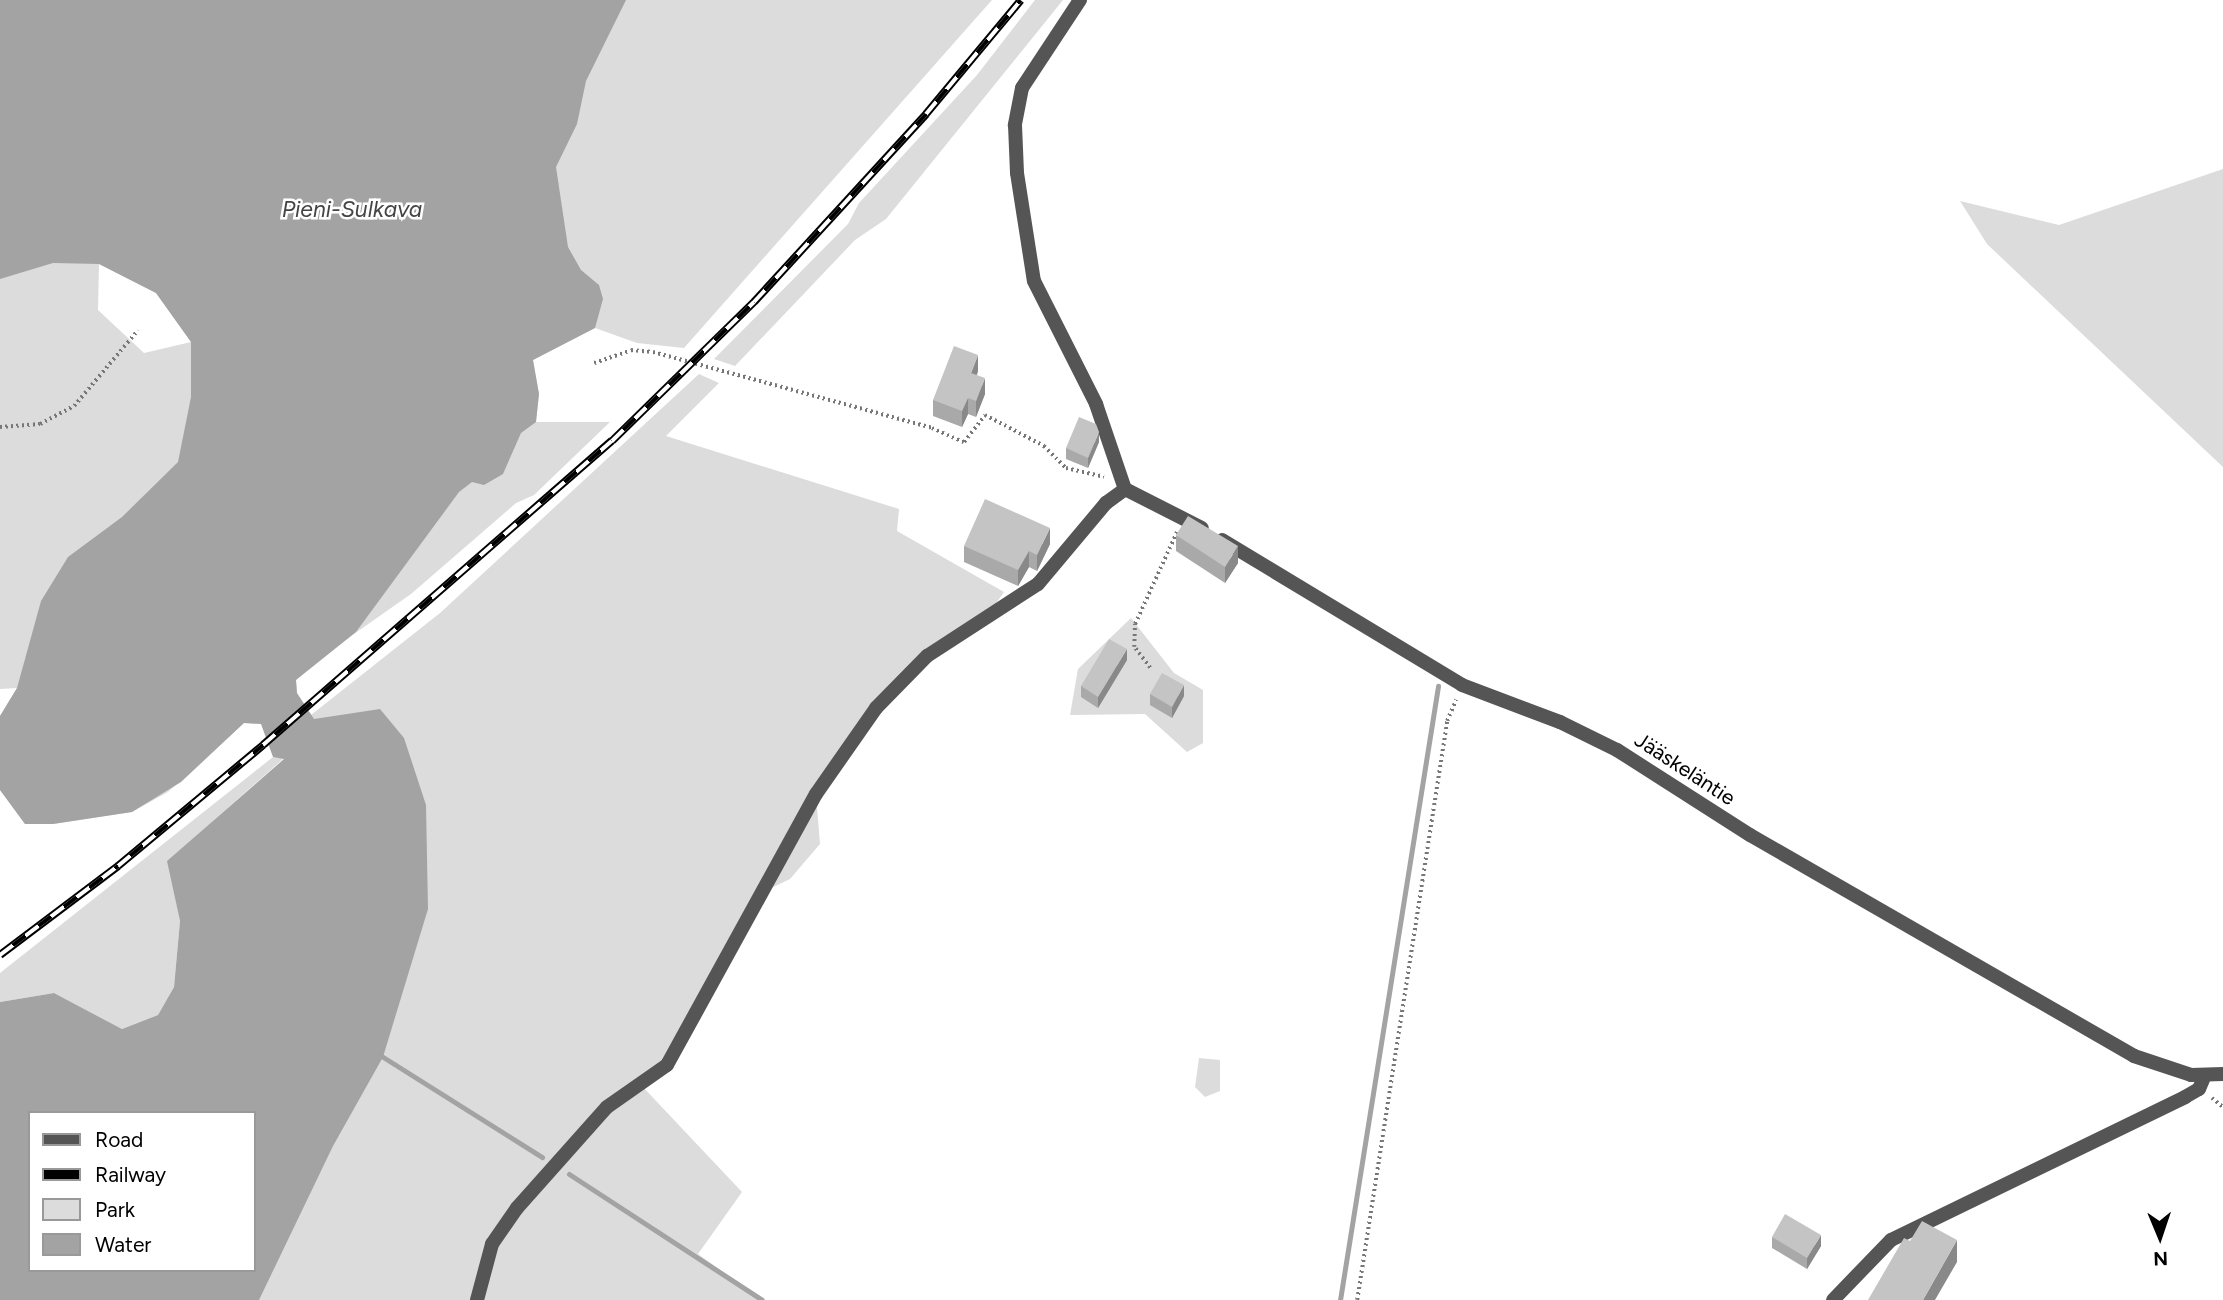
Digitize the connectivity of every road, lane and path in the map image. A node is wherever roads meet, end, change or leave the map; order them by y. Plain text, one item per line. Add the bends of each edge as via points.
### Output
1 (1080, 0) edge
2 (138, 330) dead end
3 (594, 363) dead end
4 (0, 426) edge
5 (1125, 489) junction
6 (1183, 517) junction
7 (1150, 668) dead end
8 (1462, 685) junction
9 (2223, 1074) edge
10 (2204, 1077) junction
11 (477, 1300) edge
12 (1357, 1300) edge
13 (1833, 1300) edge

1 - 5 street via 1021,88 1015,125 1017,173 1034,281 1096,404
2 - 4 path via 74,406 40,424
3 - 5 path via 631,349 664,354 932,428 964,442 985,415 1004,421 1044,446 1066,468 1102,475
5 - 6 street, Jääskeläntie
5 - 11 street via 1106,503 1038,584 927,656 876,708 816,794 667,1065 607,1107 517,1208 492,1244
6 - 7 path via 1135,624 1134,647
6 - 8 street, Jääskeläntie
8 - 10 street, Jääskeläntie via 1560,722 1617,750 1750,835 2060,1016 2134,1056
8 - 12 path via 1447,721
9 - 10 street, Jääskeläntie
10 - 13 street via 2199,1089 2185,1097 1891,1240

